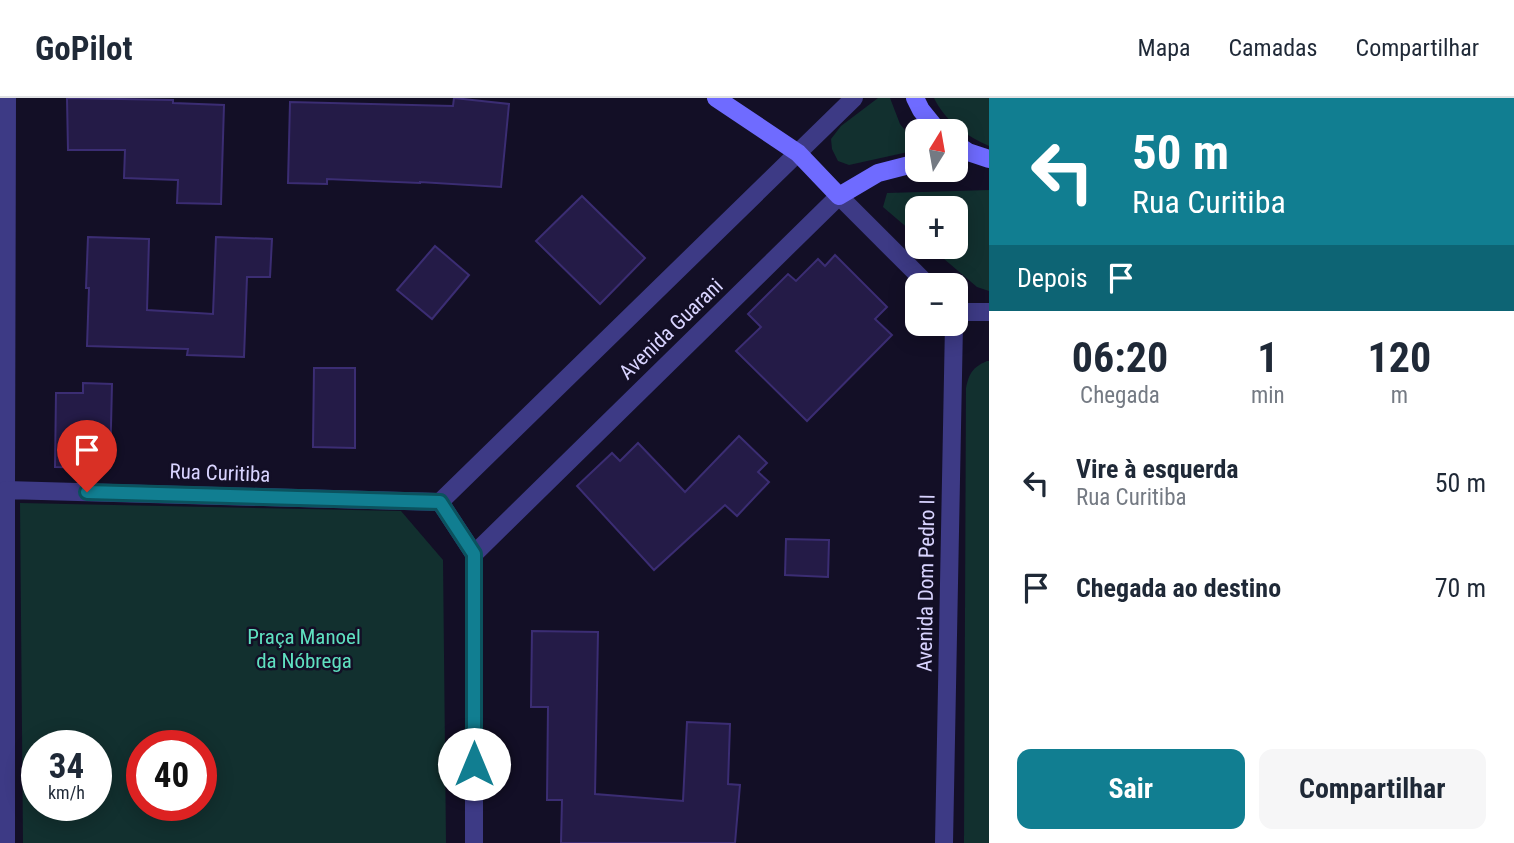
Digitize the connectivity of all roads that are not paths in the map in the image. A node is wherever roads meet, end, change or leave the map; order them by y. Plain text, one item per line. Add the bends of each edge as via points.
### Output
1 (7, 98) edge
2 (716, 98) edge
3 (854, 98) edge
4 (915, 98) edge
5 (928, 119) edge
6 (798, 152) junction
7 (968, 152) edge
8 (968, 160) edge
9 (989, 160) edge
10 (905, 166) edge
11 (839, 196) junction
12 (916, 273) edge
13 (968, 312) edge
14 (989, 312) edge
15 (954, 336) edge
16 (3, 490) edge
17 (440, 502) junction
18 (474, 554) junction
19 (6, 843) edge
20 (474, 843) edge
21 (944, 843) edge

1 - 16 street
2 - 6 main road
3 - 6 street, Avenida Guarani
4 - 5 main road
6 - 11 main road
6 - 17 street, Avenida Guarani
7 - 9 main road
8 - 9 main road
10 - 11 main road, Avenida Guarani via 878,173
11 - 12 street
11 - 18 street, Avenida Guarani
13 - 14 street
15 - 21 street, Avenida Dom Pedro II
16 - 17 street, Rua Curitiba
16 - 19 street
17 - 18 street
18 - 20 street

